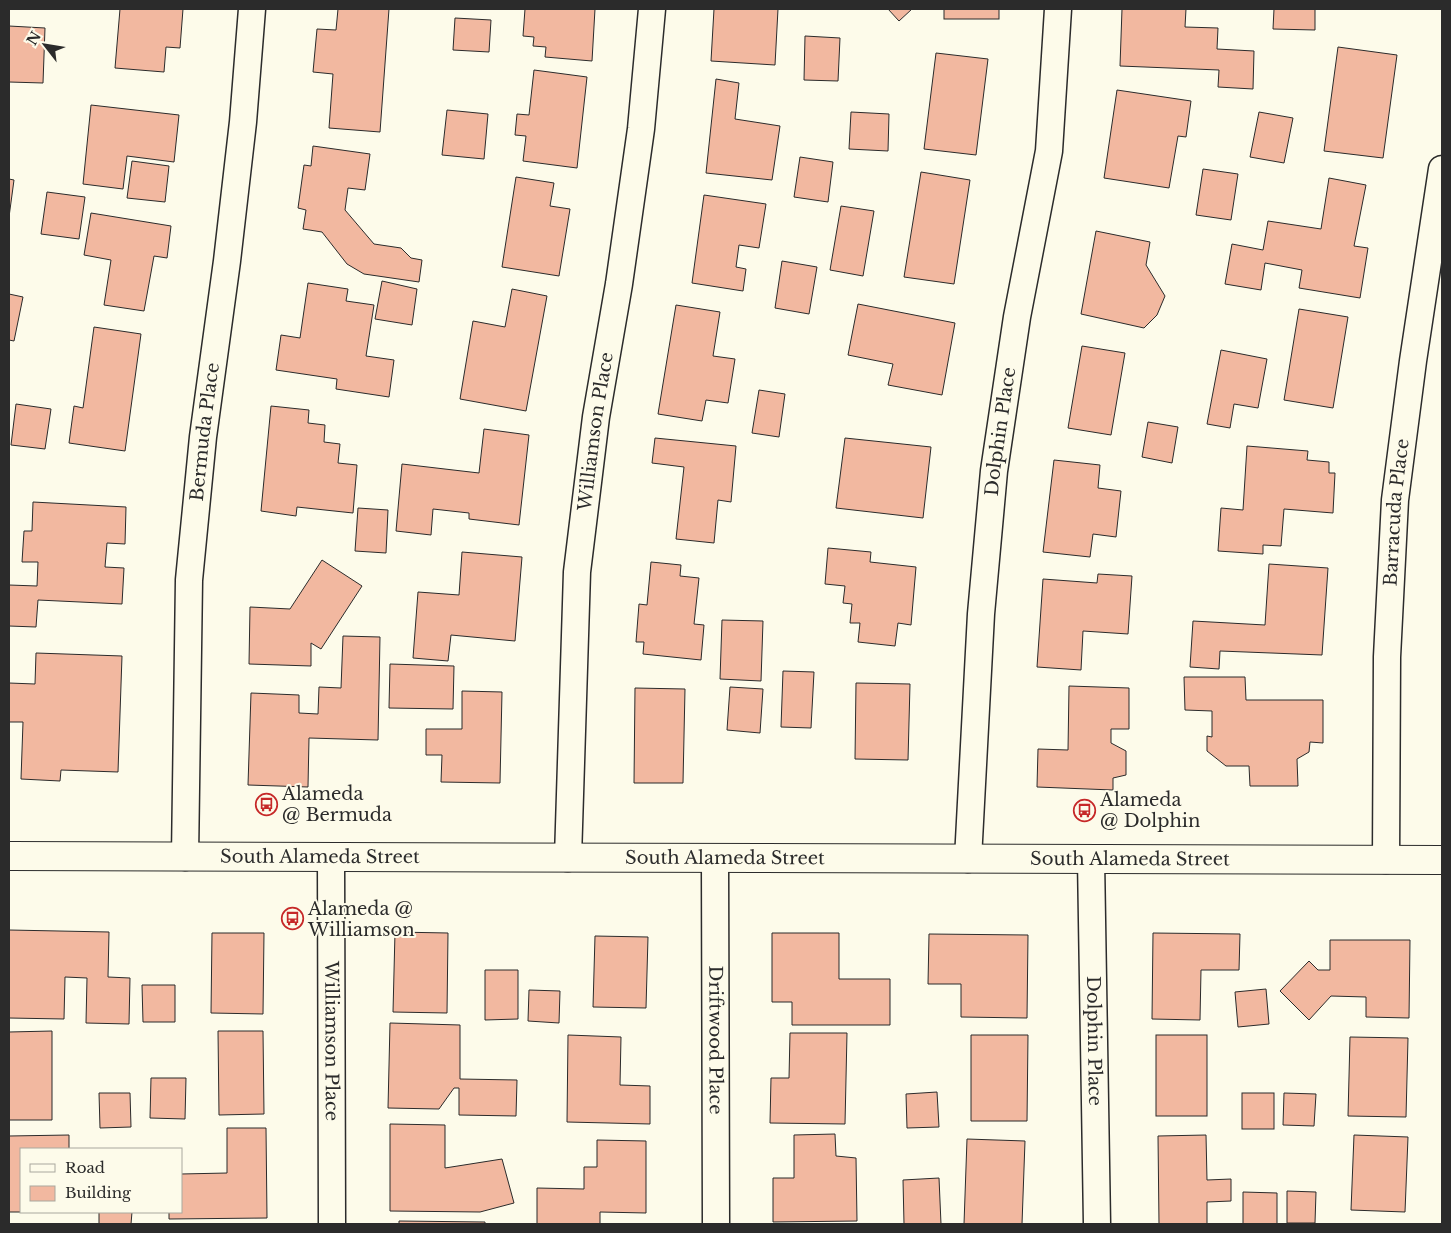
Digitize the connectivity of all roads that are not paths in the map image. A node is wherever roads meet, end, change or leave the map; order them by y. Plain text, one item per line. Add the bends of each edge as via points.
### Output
1 (252, 9) edge
2 (652, 9) edge
3 (1058, 9) edge
4 (1442, 169) edge
5 (9, 856) edge
6 (185, 856) junction
7 (331, 857) junction
8 (568, 858) junction
9 (715, 858) junction
10 (968, 859) junction
11 (1091, 859) junction
12 (1386, 860) junction
13 (1442, 860) edge
14 (332, 1224) edge
15 (716, 1224) edge
16 (1097, 1224) edge

1 - 6 street, Bermuda Place via 242,132 189,580
2 - 8 street, Williamson Place via 641,129 596,417 577,572
3 - 10 street, Dolphin Place via 1049,151 1017,317 994,471 981,614
4 - 12 street, Barracuda Place via 1395,500 1387,657
5 - 6 main road, South Alameda Street
6 - 7 main road, South Alameda Street
7 - 8 main road, South Alameda Street
7 - 14 street, Williamson Place
8 - 9 main road, South Alameda Street
9 - 10 main road, South Alameda Street
9 - 15 street, Driftwood Place
10 - 11 main road, South Alameda Street
11 - 12 main road, South Alameda Street
11 - 16 street, Dolphin Place
12 - 13 main road, South Alameda Street

